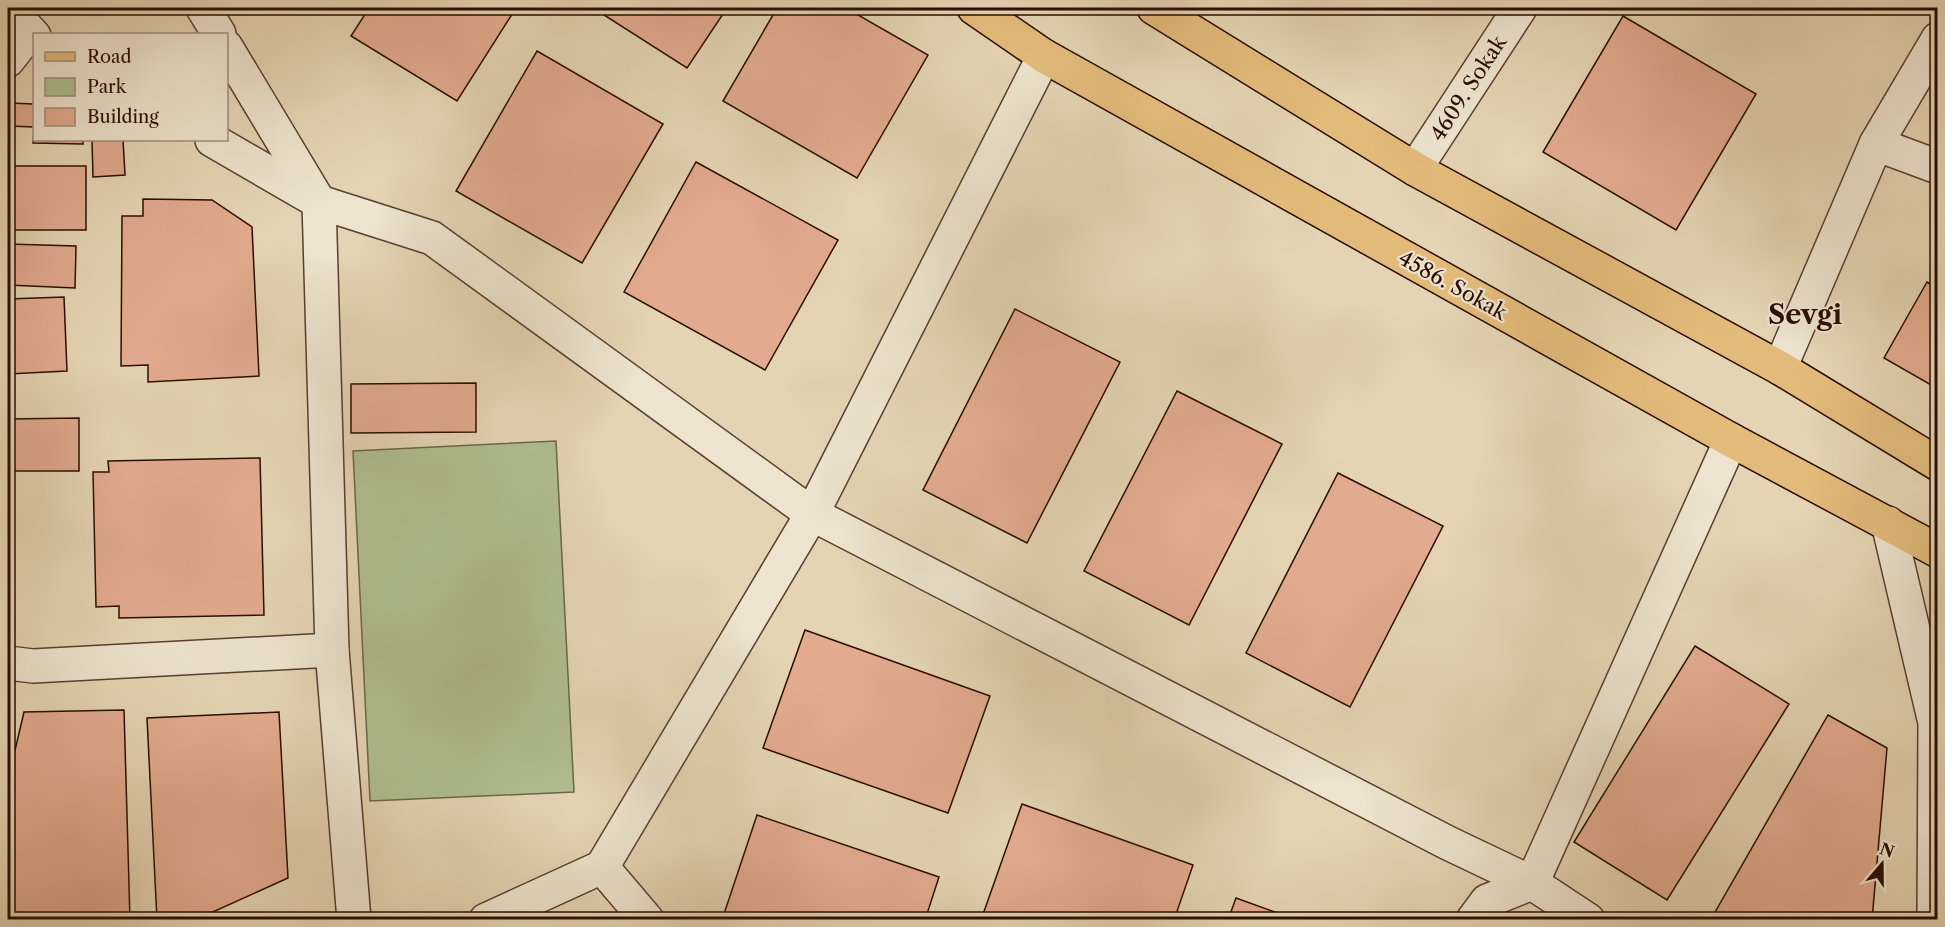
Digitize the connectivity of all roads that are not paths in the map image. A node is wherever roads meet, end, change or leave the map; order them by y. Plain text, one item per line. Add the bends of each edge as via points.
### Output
1 (8, 8) edge
2 (203, 8) edge
3 (974, 8) edge
4 (1154, 8) edge
5 (1520, 8) edge
6 (218, 33) edge
7 (32, 35) edge
8 (1938, 39) edge
9 (228, 50) edge
10 (1044, 56) junction
11 (8, 60) edge
12 (214, 141) edge
13 (1876, 144) junction
14 (1938, 167) edge
15 (1415, 169) junction
16 (318, 202) junction
17 (1780, 368) junction
18 (1731, 440) junction
19 (1938, 464) edge
20 (812, 514) junction
21 (1888, 523) junction
22 (1938, 550) edge
23 (332, 650) junction
24 (8, 663) edge
25 (602, 867) junction
26 (1532, 883) junction
27 (354, 920) edge
28 (486, 920) edge
29 (647, 920) edge
30 (1473, 920) edge
31 (1588, 920) edge
32 (1934, 920) edge

1 - 7 street
2 - 6 street
3 - 10 main road, 4586. Sokak
4 - 15 main road
5 - 15 street, 4609. Sokak
7 - 11 street
8 - 13 street
9 - 16 street
10 - 18 main road, 4586. Sokak
10 - 20 street
12 - 16 street
13 - 14 street
13 - 17 street
15 - 17 main road
16 - 20 street via 432,238
16 - 23 street
17 - 19 main road
18 - 21 main road, 4586. Sokak
18 - 26 street
20 - 25 street
20 - 26 street
21 - 22 main road, 4586. Sokak
21 - 32 street via 1935,723
23 - 24 street via 33,666
23 - 27 street
25 - 28 street
25 - 29 street
26 - 30 street via 1487,901
26 - 31 street

